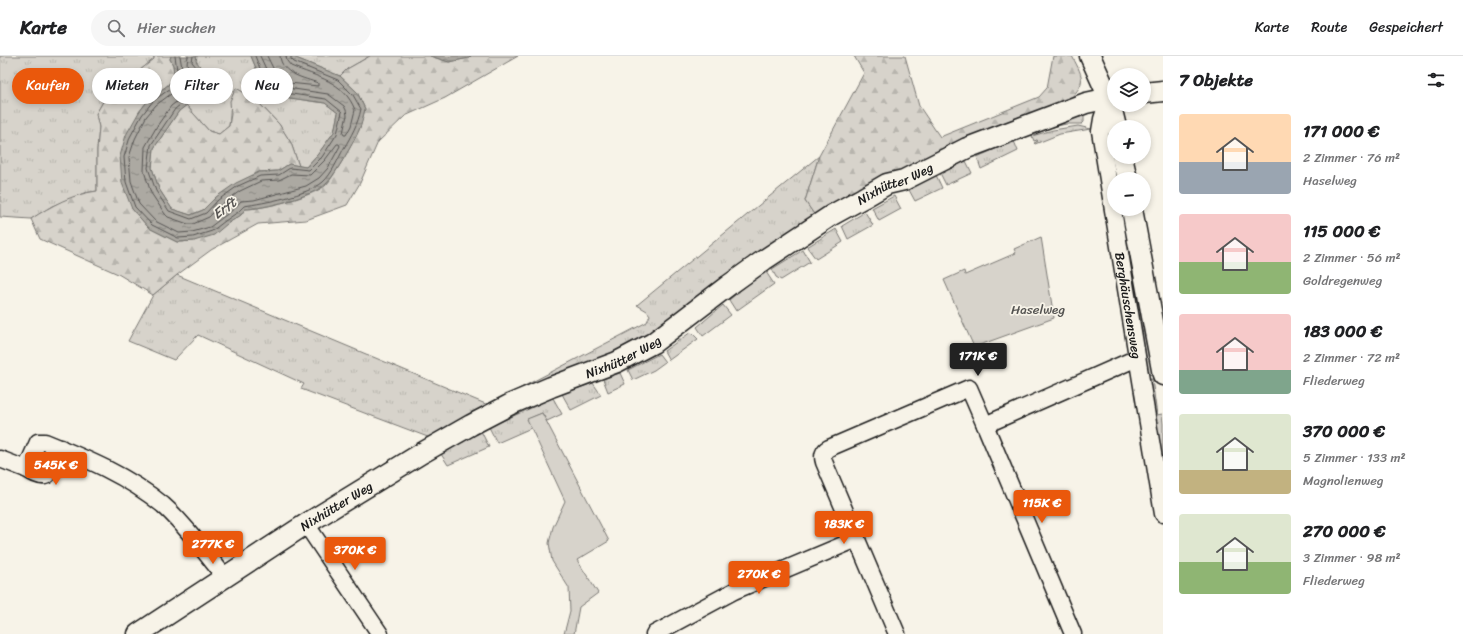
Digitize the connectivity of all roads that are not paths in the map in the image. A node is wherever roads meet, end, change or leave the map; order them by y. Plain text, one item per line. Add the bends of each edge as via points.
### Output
1 (1090, 56) edge
2 (1107, 90) edge
3 (1163, 91) edge
4 (1151, 92) edge
5 (1107, 99) edge
6 (1107, 107) edge
7 (1133, 216) edge
8 (1137, 358) junction
9 (1163, 375) edge
10 (985, 425) junction
11 (61, 448) junction
12 (0, 459) edge
13 (26, 470) junction
14 (1163, 514) edge
15 (306, 524) junction
16 (857, 539) junction
17 (225, 577) junction
18 (138, 634) edge
19 (380, 634) edge
20 (654, 634) edge
21 (897, 634) edge
22 (1073, 634) edge

1 - 2 main road
3 - 4 main road
5 - 15 main road, Nixhütter Weg via 1080,105 981,143 904,180 887,184 832,215 764,260 653,344 617,362 511,404 472,424
6 - 8 street, Berghäuschensweg via 1100,131
7 - 9 main road, Berghäuschensweg
8 - 10 street
8 - 14 street, Berghäuschensweg
10 - 16 street via 969,388 823,453 824,462
10 - 22 street
11 - 13 street via 50,474 45,476
11 - 13 street via 38,442
11 - 17 street via 111,470 137,485 164,506
12 - 13 street
15 - 17 main road, Nixhütter Weg
15 - 19 street
16 - 20 street via 734,590
16 - 21 street
17 - 18 main road, Nixhütter Weg

